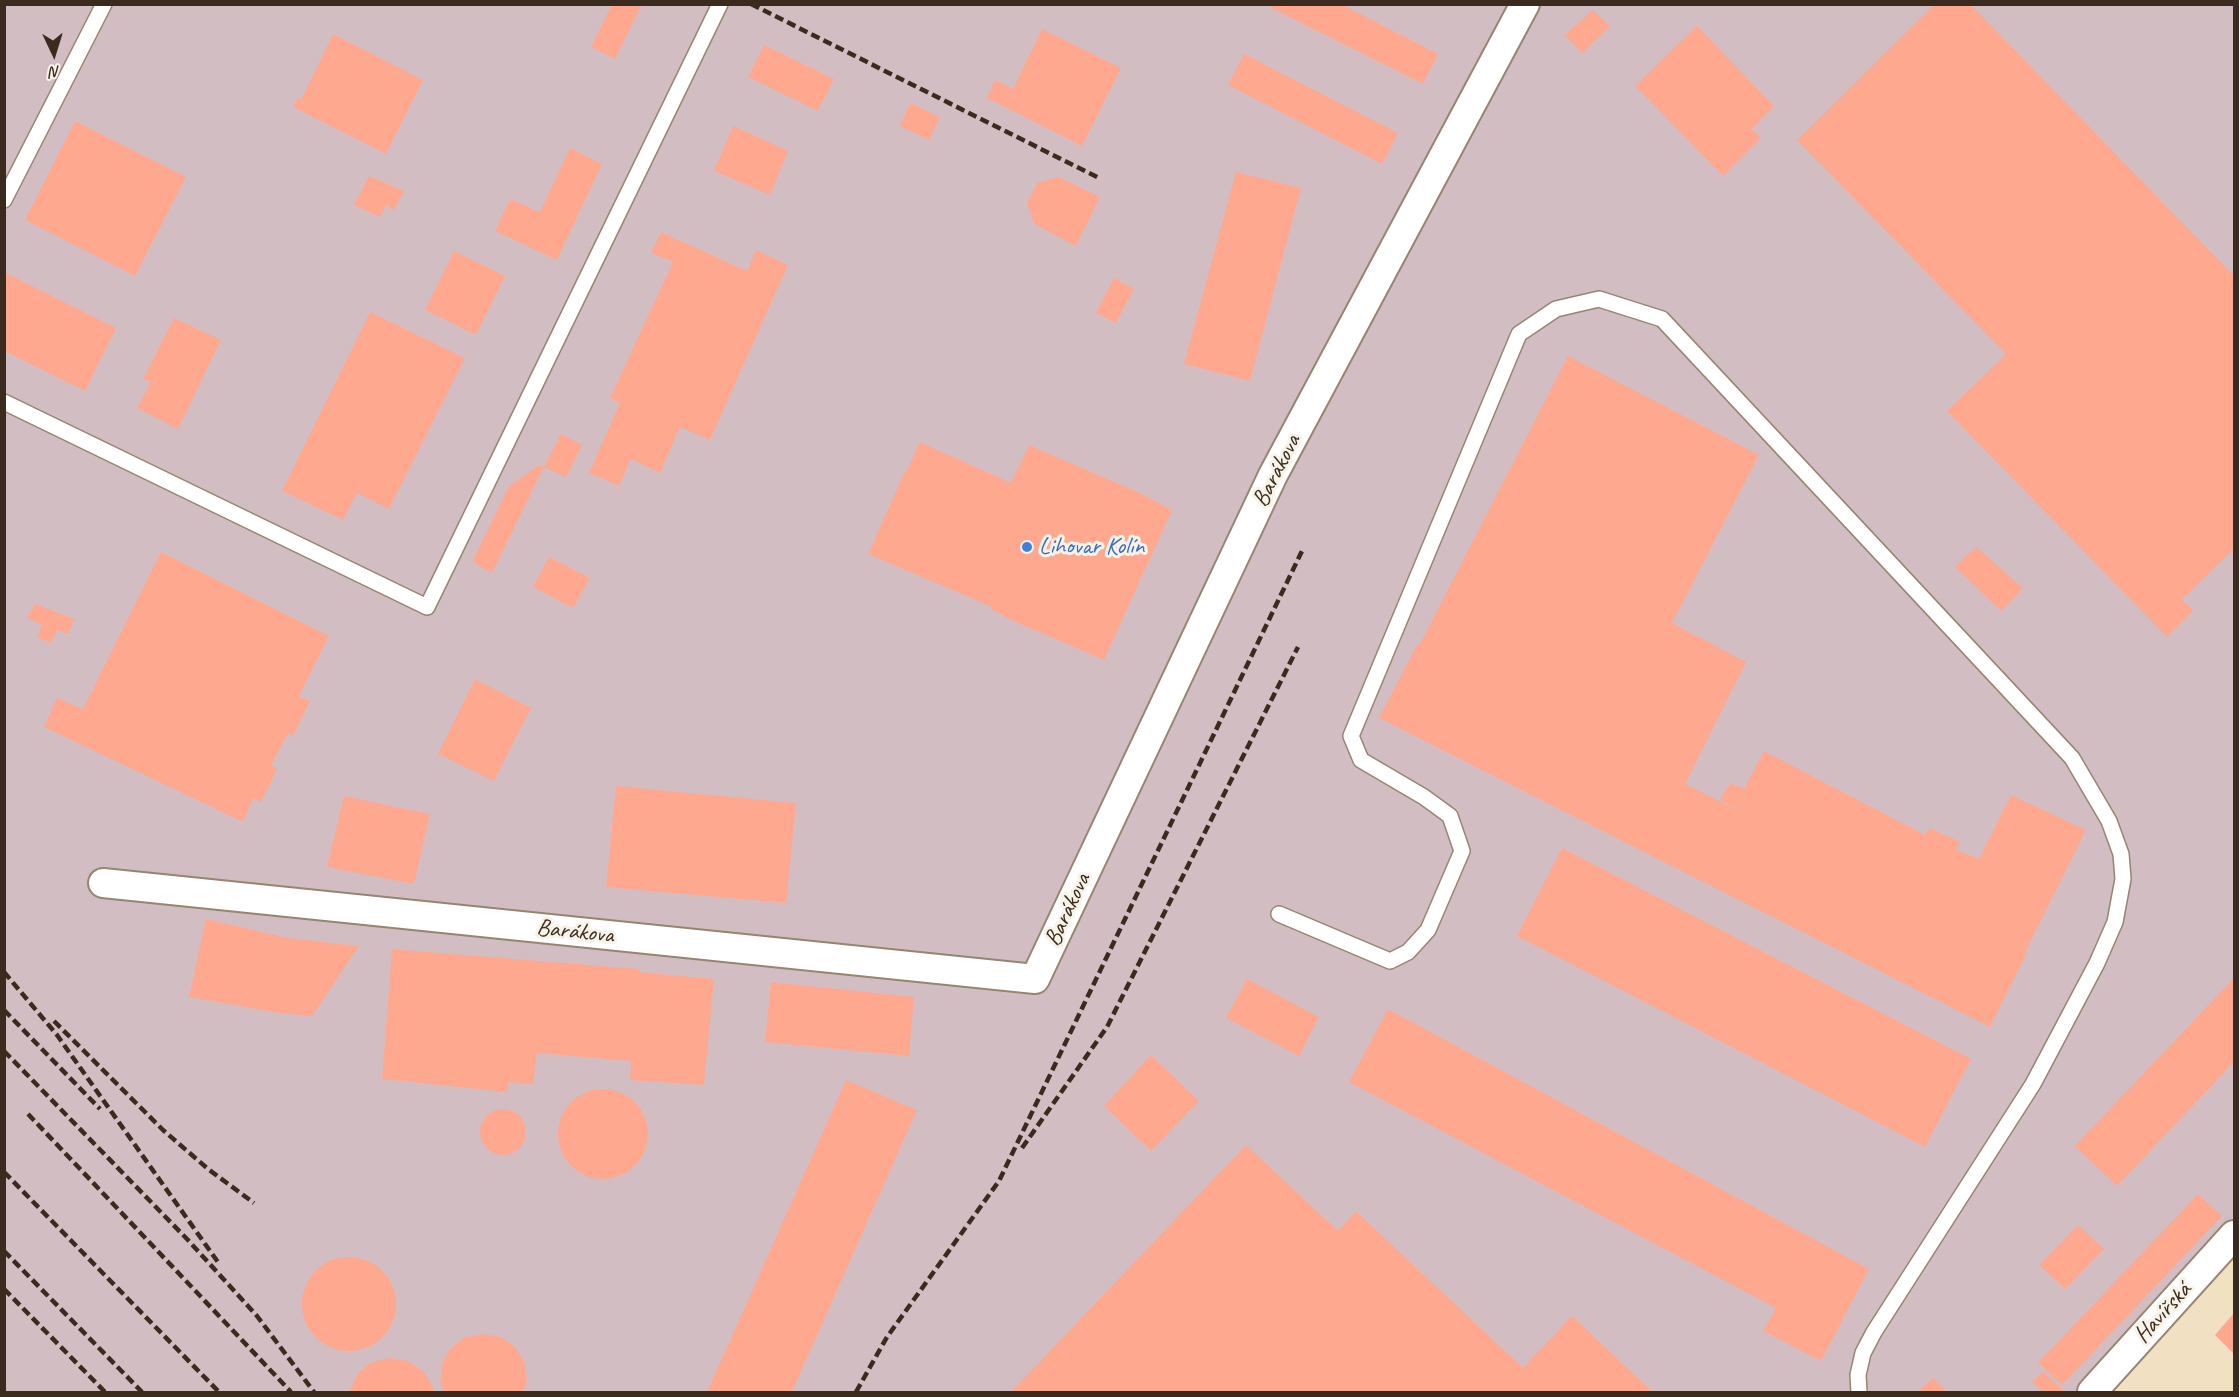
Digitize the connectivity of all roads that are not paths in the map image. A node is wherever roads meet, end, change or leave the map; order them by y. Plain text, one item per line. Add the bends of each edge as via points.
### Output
1 (104, 4) edge
2 (720, 4) edge
3 (1525, 4) edge
4 (4, 200) edge
5 (4, 402) edge
6 (103, 883) dead end
7 (1279, 914) dead end
8 (2235, 1235) edge
9 (1858, 1392) edge
10 (2092, 1392) edge

1 - 4 lane
2 - 5 lane via 427,607
3 - 6 street, Barákova via 1273,475 1035,980
7 - 9 lane via 1389,961 1408,952 1428,930 1462,851 1450,816 1361,760 1351,736 1519,334 1556,309 1599,299 1662,319 2072,758 2109,821 2121,854 2123,879 2115,922 2097,963 2033,1084 1874,1332 1863,1353
8 - 10 street, Havířská

